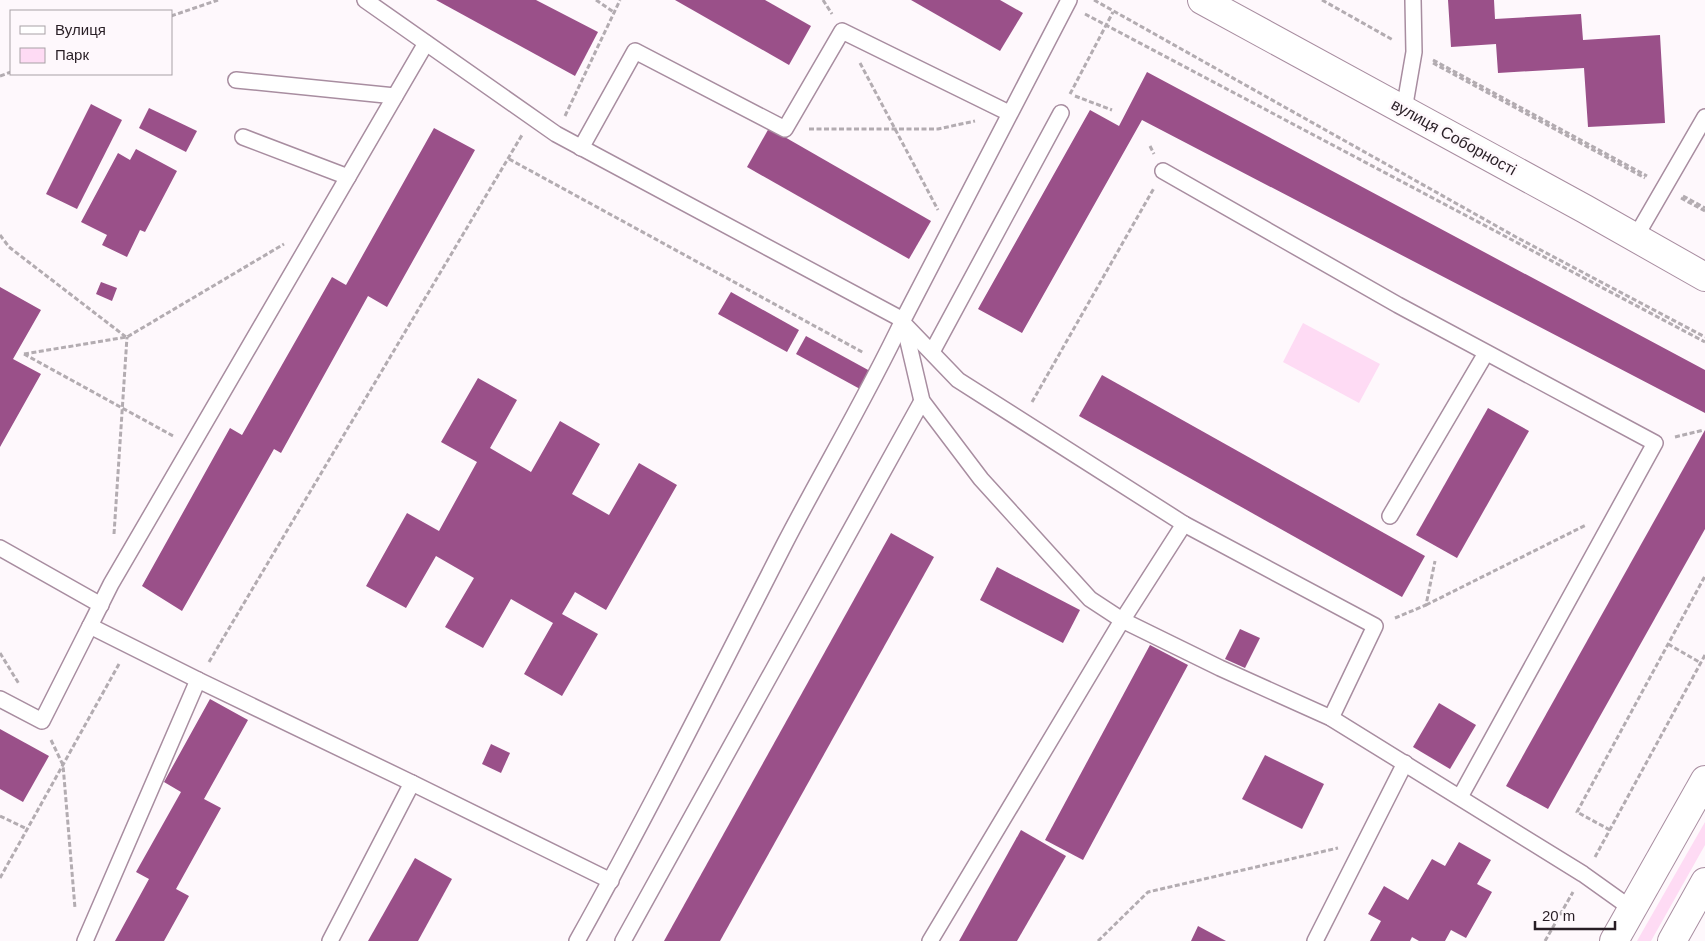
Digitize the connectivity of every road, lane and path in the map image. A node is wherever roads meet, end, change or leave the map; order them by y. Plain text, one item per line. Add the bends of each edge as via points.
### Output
1 (218, 0) edge
2 (365, 0) edge
3 (596, 0) edge
4 (620, 0) edge
5 (1069, 0) edge
6 (1094, 0) edge
7 (1202, 0) edge
8 (1323, 0) edge
9 (1413, 0) edge
10 (1113, 12) junction
11 (614, 13) junction
12 (172, 16) edge
13 (1107, 24) junction
14 (842, 31) junction
15 (426, 43) junction
16 (1414, 51) junction
17 (236, 80) dead end
18 (1070, 94) junction
19 (394, 96) junction
20 (1112, 110) dead end
21 (1404, 110) junction
22 (1009, 113) junction
23 (1060, 113) joint
24 (532, 117) junction
25 (1705, 117) edge
26 (896, 128) junction
27 (785, 129) junction
28 (556, 134) junction
29 (243, 137) dead end
30 (581, 148) junction
31 (510, 159) junction
32 (1163, 171) joint
33 (348, 177) junction
34 (1665, 187) junction
35 (1705, 209) edge
36 (322, 221) junction
37 (948, 230) junction
38 (0, 235) edge
39 (1635, 238) junction
40 (1705, 277) edge
41 (904, 322) junction
42 (1705, 337) edge
43 (127, 338) junction
44 (1705, 342) edge
45 (932, 352) junction
46 (1486, 353) junction
47 (882, 363) junction
48 (922, 401) junction
49 (1022, 420) junction
50 (1704, 430) edge
51 (1655, 443) junction
52 (191, 445) junction
53 (1619, 508) junction
54 (1390, 516) dead end
55 (1184, 524) junction
56 (0, 548) edge
57 (1435, 561) dead end
58 (1705, 576) edge
59 (111, 584) junction
60 (101, 605) junction
61 (1426, 606) junction
62 (1122, 620) junction
63 (90, 626) junction
64 (1375, 626) junction
65 (1668, 644) junction
66 (129, 645) junction
67 (1705, 655) edge
68 (1701, 663) junction
69 (198, 680) junction
70 (0, 699) edge
71 (1331, 718) junction
72 (42, 720) junction
73 (1405, 764) junction
74 (63, 765) junction
75 (1705, 780) edge
76 (412, 783) junction
77 (1460, 797) junction
78 (0, 816) edge
79 (27, 830) junction
80 (1610, 830) junction
81 (1365, 842) junction
82 (1583, 874) junction
83 (0, 878) edge
84 (611, 881) junction
85 (1705, 882) edge
86 (1632, 909) junction
87 (76, 912) dead end
88 (85, 941) edge
89 (330, 941) edge
90 (578, 941) edge
91 (623, 941) edge
92 (930, 941) edge
93 (1098, 941) edge
94 (1315, 941) edge
95 (1545, 941) edge
96 (1614, 941) edge
97 (1672, 941) edge

1 - 12 path
2 - 15 lane
3 - 11 path
4 - 11 path
5 - 22 lane
6 - 10 path
7 - 21 street, вулиця Соборності
8 - 16 path
9 - 16 lane
10 - 13 path
10 - 42 path via 1516,237
11 - 28 path
13 - 18 path
13 - 44 path
14 - 22 lane
14 - 26 path
14 - 27 lane
15 - 19 lane
15 - 24 lane
16 - 21 lane
16 - 34 path
17 - 19 lane
18 - 20 path
18 - 23 path
19 - 33 lane
21 - 39 street, вулиця Соборності
22 - 26 path via 938,129
22 - 37 lane
23 - 45 lane
24 - 28 lane
24 - 31 path
25 - 34 lane
26 - 27 path
26 - 37 path
27 - 30 lane via 635,50
28 - 30 lane
29 - 33 lane
30 - 41 lane
31 - 47 path
31 - 69 path
32 - 46 lane
32 - 49 path
33 - 36 lane
34 - 35 path
34 - 39 lane
36 - 43 path
36 - 52 lane
37 - 41 lane
38 - 43 path via 9,247
39 - 40 street, вулиця Соборності
41 - 45 lane
41 - 47 lane
41 - 48 lane
43 - 52 path via 24,354
43 - 59 path
45 - 49 lane via 958,380
46 - 51 lane
46 - 54 lane
47 - 84 lane
48 - 62 lane via 981,479 1090,599
48 - 91 lane
49 - 55 lane
50 - 51 path
51 - 53 lane
52 - 59 lane
53 - 61 path
53 - 77 lane
55 - 62 lane
55 - 64 lane
56 - 60 lane
57 - 61 path
58 - 65 path
59 - 60 lane
60 - 63 lane
61 - 64 path
62 - 71 lane
62 - 92 lane
63 - 66 lane
63 - 72 lane
64 - 71 lane
65 - 68 path
65 - 80 path via 1577,812
66 - 69 lane
66 - 74 path
67 - 68 path
68 - 80 path
69 - 76 lane
69 - 88 lane
70 - 72 lane
71 - 73 lane
72 - 74 path
73 - 77 lane
73 - 81 lane
74 - 79 path
74 - 87 path
75 - 86 street
76 - 84 lane
76 - 89 lane
77 - 82 lane
78 - 79 path
79 - 83 path
80 - 82 path
81 - 93 path via 1148,892
81 - 94 lane
82 - 86 lane
82 - 95 path
84 - 90 lane
85 - 97 street
86 - 96 street

